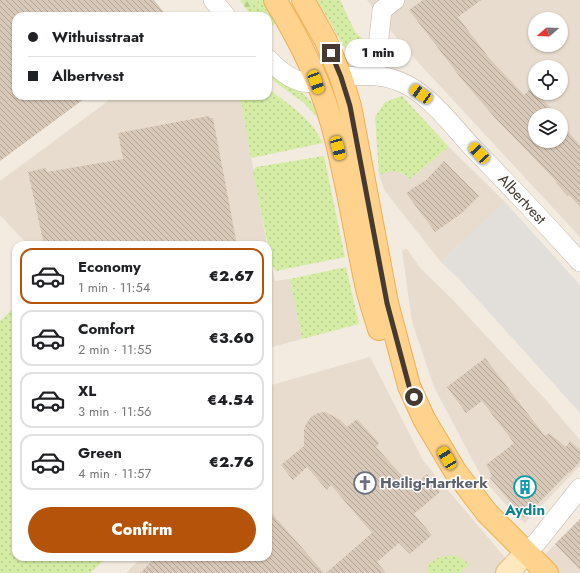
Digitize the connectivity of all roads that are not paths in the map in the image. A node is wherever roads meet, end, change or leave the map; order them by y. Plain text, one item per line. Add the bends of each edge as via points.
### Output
1 (213, 0) edge
2 (275, 0) edge
3 (303, 0) edge
4 (394, 0) edge
5 (223, 12) edge
6 (272, 63) edge
7 (375, 75) junction
8 (341, 77) junction
9 (316, 82) junction
10 (580, 262) edge
11 (409, 386) junction
12 (580, 488) edge
13 (526, 553) junction
14 (507, 573) edge
15 (547, 573) edge

1 - 5 street
2 - 9 main road
3 - 8 main road via 326,41
4 - 7 street via 382,10
6 - 9 street via 298,81
7 - 8 street, Albertvest
7 - 10 street, Albertvest via 397,81 421,94
8 - 11 main road via 350,106 387,303
9 - 11 main road via 342,161 365,280 386,353
11 - 13 main road via 424,419 455,471 487,513
12 - 13 street
13 - 14 main road
13 - 15 main road

